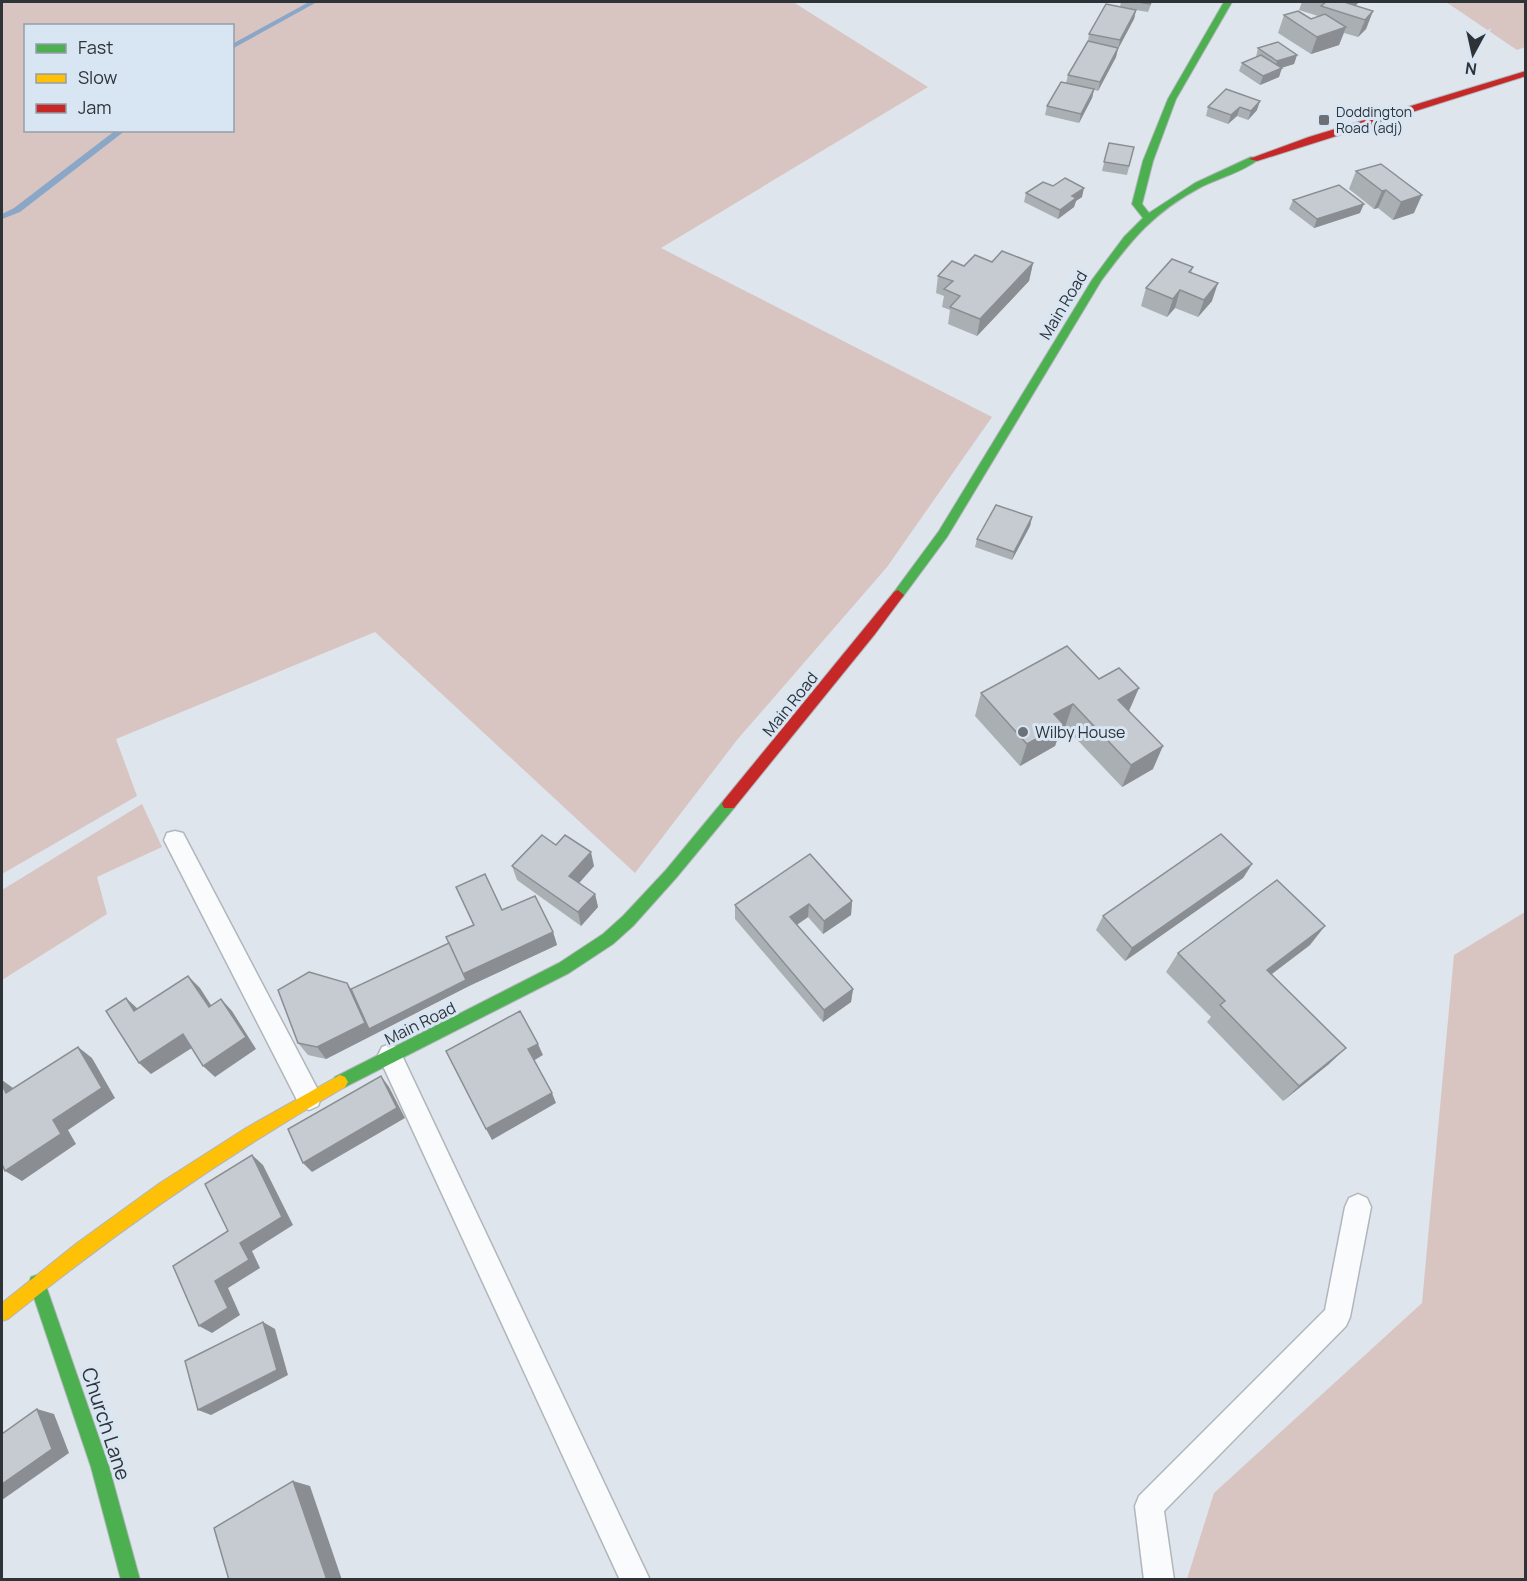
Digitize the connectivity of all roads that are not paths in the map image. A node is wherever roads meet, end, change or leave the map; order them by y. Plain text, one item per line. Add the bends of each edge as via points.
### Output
1 (1227, 2) edge
2 (1526, 73) edge
3 (1148, 218) junction
4 (175, 840) dead end
5 (390, 1055) junction
6 (309, 1098) junction
7 (1359, 1207) dead end
8 (38, 1283) junction
9 (2, 1313) edge
10 (131, 1580) edge
11 (635, 1580) edge
12 (1159, 1580) edge

1 - 3 main road via 1172,99 1148,161 1137,204
2 - 3 main road, Main Road via 1269,154 1197,186
3 - 5 main road, Main Road via 1097,280 943,534 871,631 671,874 628,921 588,953
4 - 6 lane
5 - 6 main road, Main Road
5 - 11 lane
6 - 8 main road, Main Road via 174,1180
7 - 12 lane via 1337,1317 1149,1506
8 - 9 main road, Main Road
8 - 10 main road, Church Lane via 114,1510

